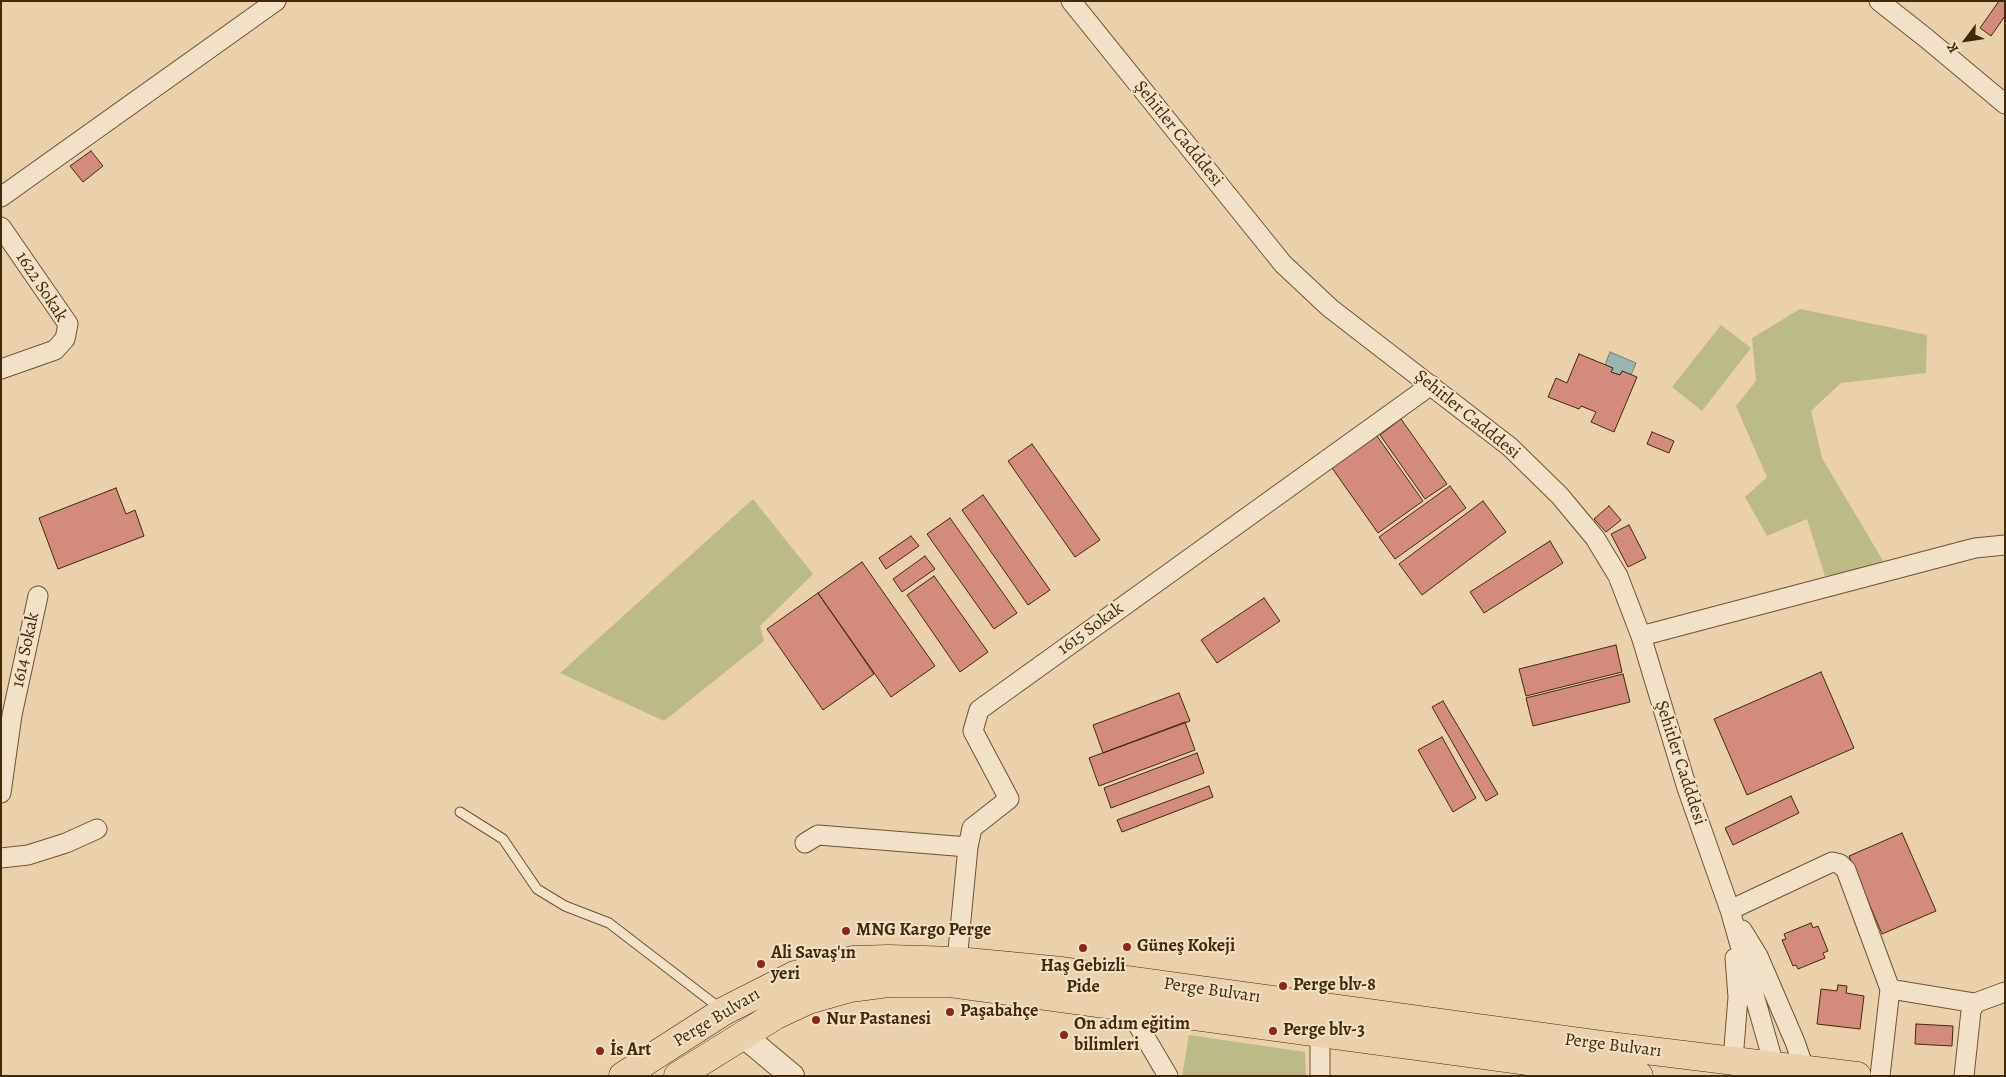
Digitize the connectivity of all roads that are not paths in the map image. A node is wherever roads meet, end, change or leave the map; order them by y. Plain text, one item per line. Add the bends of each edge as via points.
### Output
1 (276, 1) edge
2 (1071, 1) edge
3 (1878, 1) edge
4 (2005, 104) edge
5 (1, 197) edge
6 (1, 227) edge
7 (1, 368) edge
8 (1431, 385) junction
9 (2005, 545) edge
10 (38, 596) dead end
11 (1641, 636) junction
12 (1, 793) edge
13 (460, 812) dead end
14 (97, 829) dead end
15 (805, 843) dead end
16 (968, 847) junction
17 (1, 858) edge
18 (1730, 910) junction
19 (956, 961) junction
20 (1890, 989) junction
21 (2005, 992) edge
22 (1975, 1003) junction
23 (1128, 1008) junction
24 (724, 1011) junction
25 (1320, 1034) junction
26 (743, 1035) junction
27 (1733, 1060) junction
28 (1774, 1065) junction
29 (1804, 1068) junction
30 (1601, 1073) edge
31 (623, 1076) edge
32 (678, 1076) edge
33 (792, 1076) edge
34 (1168, 1076) edge
35 (1320, 1076) edge
36 (1639, 1076) edge
37 (1857, 1076) edge
38 (1880, 1076) edge
39 (1964, 1076) edge

1 - 5 street
2 - 8 street, Şehitler Cadddesi via 1283,264 1330,308
3 - 4 street
6 - 7 street, 1622 Sokak via 68,324 65,339 55,350
8 - 11 street, Şehitler Cadddesi via 1510,447 1560,496 1595,538 1618,576
8 - 16 street, 1615 Sokak via 978,710 973,731 1009,799 972,828
9 - 11 street via 1976,548
10 - 12 street, 1614 Sokak via 12,714
11 - 18 street, Şehitler Cadddesi via 1687,788
13 - 24 lane via 503,839 537,889 565,906 609,923
14 - 17 street via 28,855
15 - 16 street via 818,835
16 - 19 street, 1615 Sokak
18 - 20 street via 1832,862 1840,864 1846,870
18 - 27 street via 1738,996
18 - 28 street
18 - 29 street via 1758,956
19 - 24 main road, Perge Bulvarı via 853,960 795,975
19 - 27 main road, Perge Bulvarı via 1072,972
20 - 22 street
20 - 38 street
21 - 22 street
22 - 39 street via 1971,1012
23 - 25 main road, Perge Bulvarı
23 - 26 main road, Perge Bulvarı via 948,983 888,983 850,988 808,1000
23 - 34 street
24 - 31 main road, Perge Bulvarı
25 - 30 main road, Perge Bulvarı
25 - 35 street
26 - 32 main road, Perge Bulvarı
26 - 33 street
27 - 28 main road, Perge Bulvarı
28 - 29 main road, Perge Bulvarı
29 - 37 main road, Perge Bulvarı
30 - 36 main road, Perge Bulvarı

